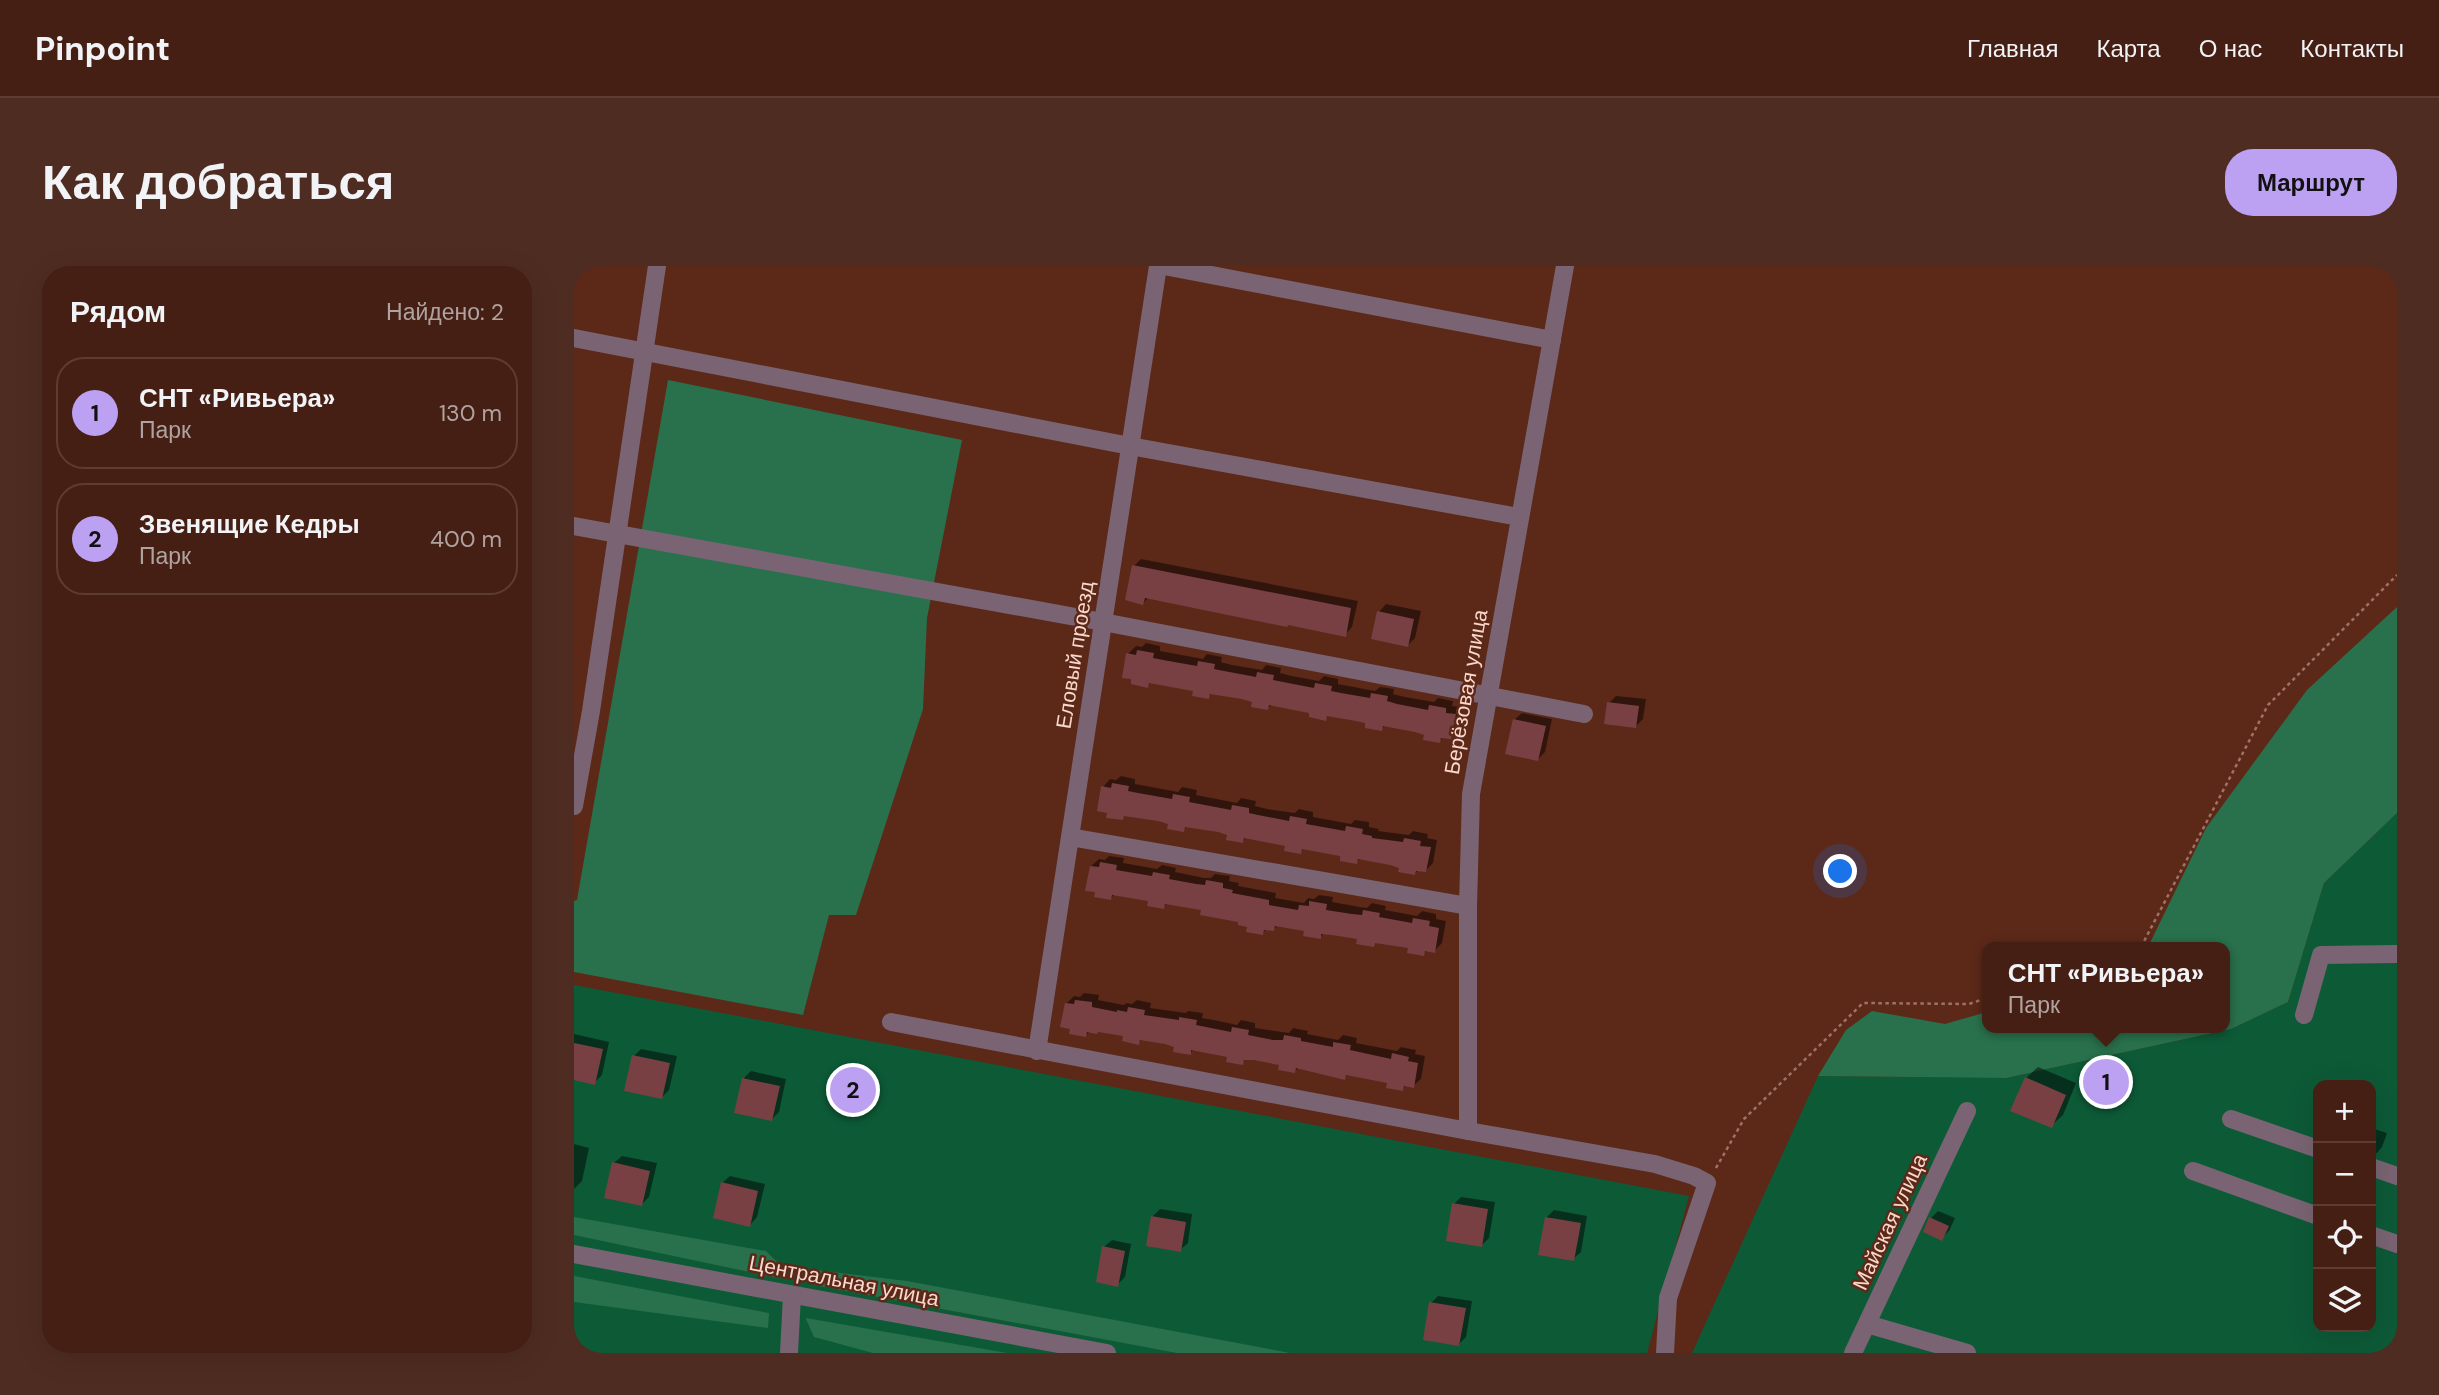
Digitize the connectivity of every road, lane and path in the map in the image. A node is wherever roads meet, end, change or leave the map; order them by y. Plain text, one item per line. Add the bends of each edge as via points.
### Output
1 (657, 266) edge
2 (1158, 266) edge
3 (1164, 266) edge
4 (1565, 266) edge
5 (574, 338) edge
6 (1552, 340) junction
7 (644, 351) junction
8 (1130, 446) junction
9 (1519, 517) junction
10 (574, 526) edge
11 (618, 534) junction
12 (2397, 575) edge
13 (1103, 622) junction
14 (1488, 696) junction
15 (582, 709) edge
16 (1584, 714) dead end
17 (574, 806) edge
18 (1070, 837) junction
19 (1468, 906) junction
20 (2144, 942) edge
21 (2397, 954) edge
22 (1982, 1000) edge
23 (2304, 1015) dead end
24 (891, 1022) dead end
25 (1037, 1051) junction
26 (1967, 1111) dead end
27 (2231, 1119) dead end
28 (1468, 1132) junction
29 (2313, 1147) edge
30 (2376, 1169) edge
31 (2193, 1171) dead end
32 (2397, 1176) edge
33 (1707, 1183) junction
34 (2313, 1214) edge
35 (2376, 1237) edge
36 (2397, 1244) edge
37 (574, 1254) edge
38 (792, 1295) junction
39 (1867, 1324) junction
40 (789, 1353) edge
41 (1107, 1353) edge
42 (1665, 1353) edge
43 (1853, 1353) edge
44 (1967, 1353) edge

1 - 7 street
2 - 8 street, Еловый проезд
3 - 6 street
4 - 6 street, Берёзовая улица
5 - 7 street
6 - 9 street, Берёзовая улица
7 - 8 street
7 - 11 street
8 - 9 street
8 - 13 street, Еловый проезд
9 - 14 street, Берёзовая улица
10 - 11 street
11 - 13 street
11 - 15 street
12 - 20 path via 2268,705
13 - 14 street
13 - 18 street, Еловый проезд
14 - 16 street
14 - 19 street, Берёзовая улица via 1471,794
15 - 17 street
18 - 19 street
18 - 25 street, Еловый проезд
19 - 28 street, Берёзовая улица
21 - 23 street via 2321,955
22 - 33 path via 1863,1003 1744,1119
24 - 25 street
25 - 28 street
26 - 39 street, Майская улица
27 - 29 street
28 - 33 street via 1655,1164
30 - 32 street
31 - 34 street
33 - 42 street via 1668,1298
35 - 36 street
37 - 38 street, Центральная улица
38 - 40 street
38 - 41 street, Центральная улица
39 - 43 street, Майская улица
39 - 44 street

